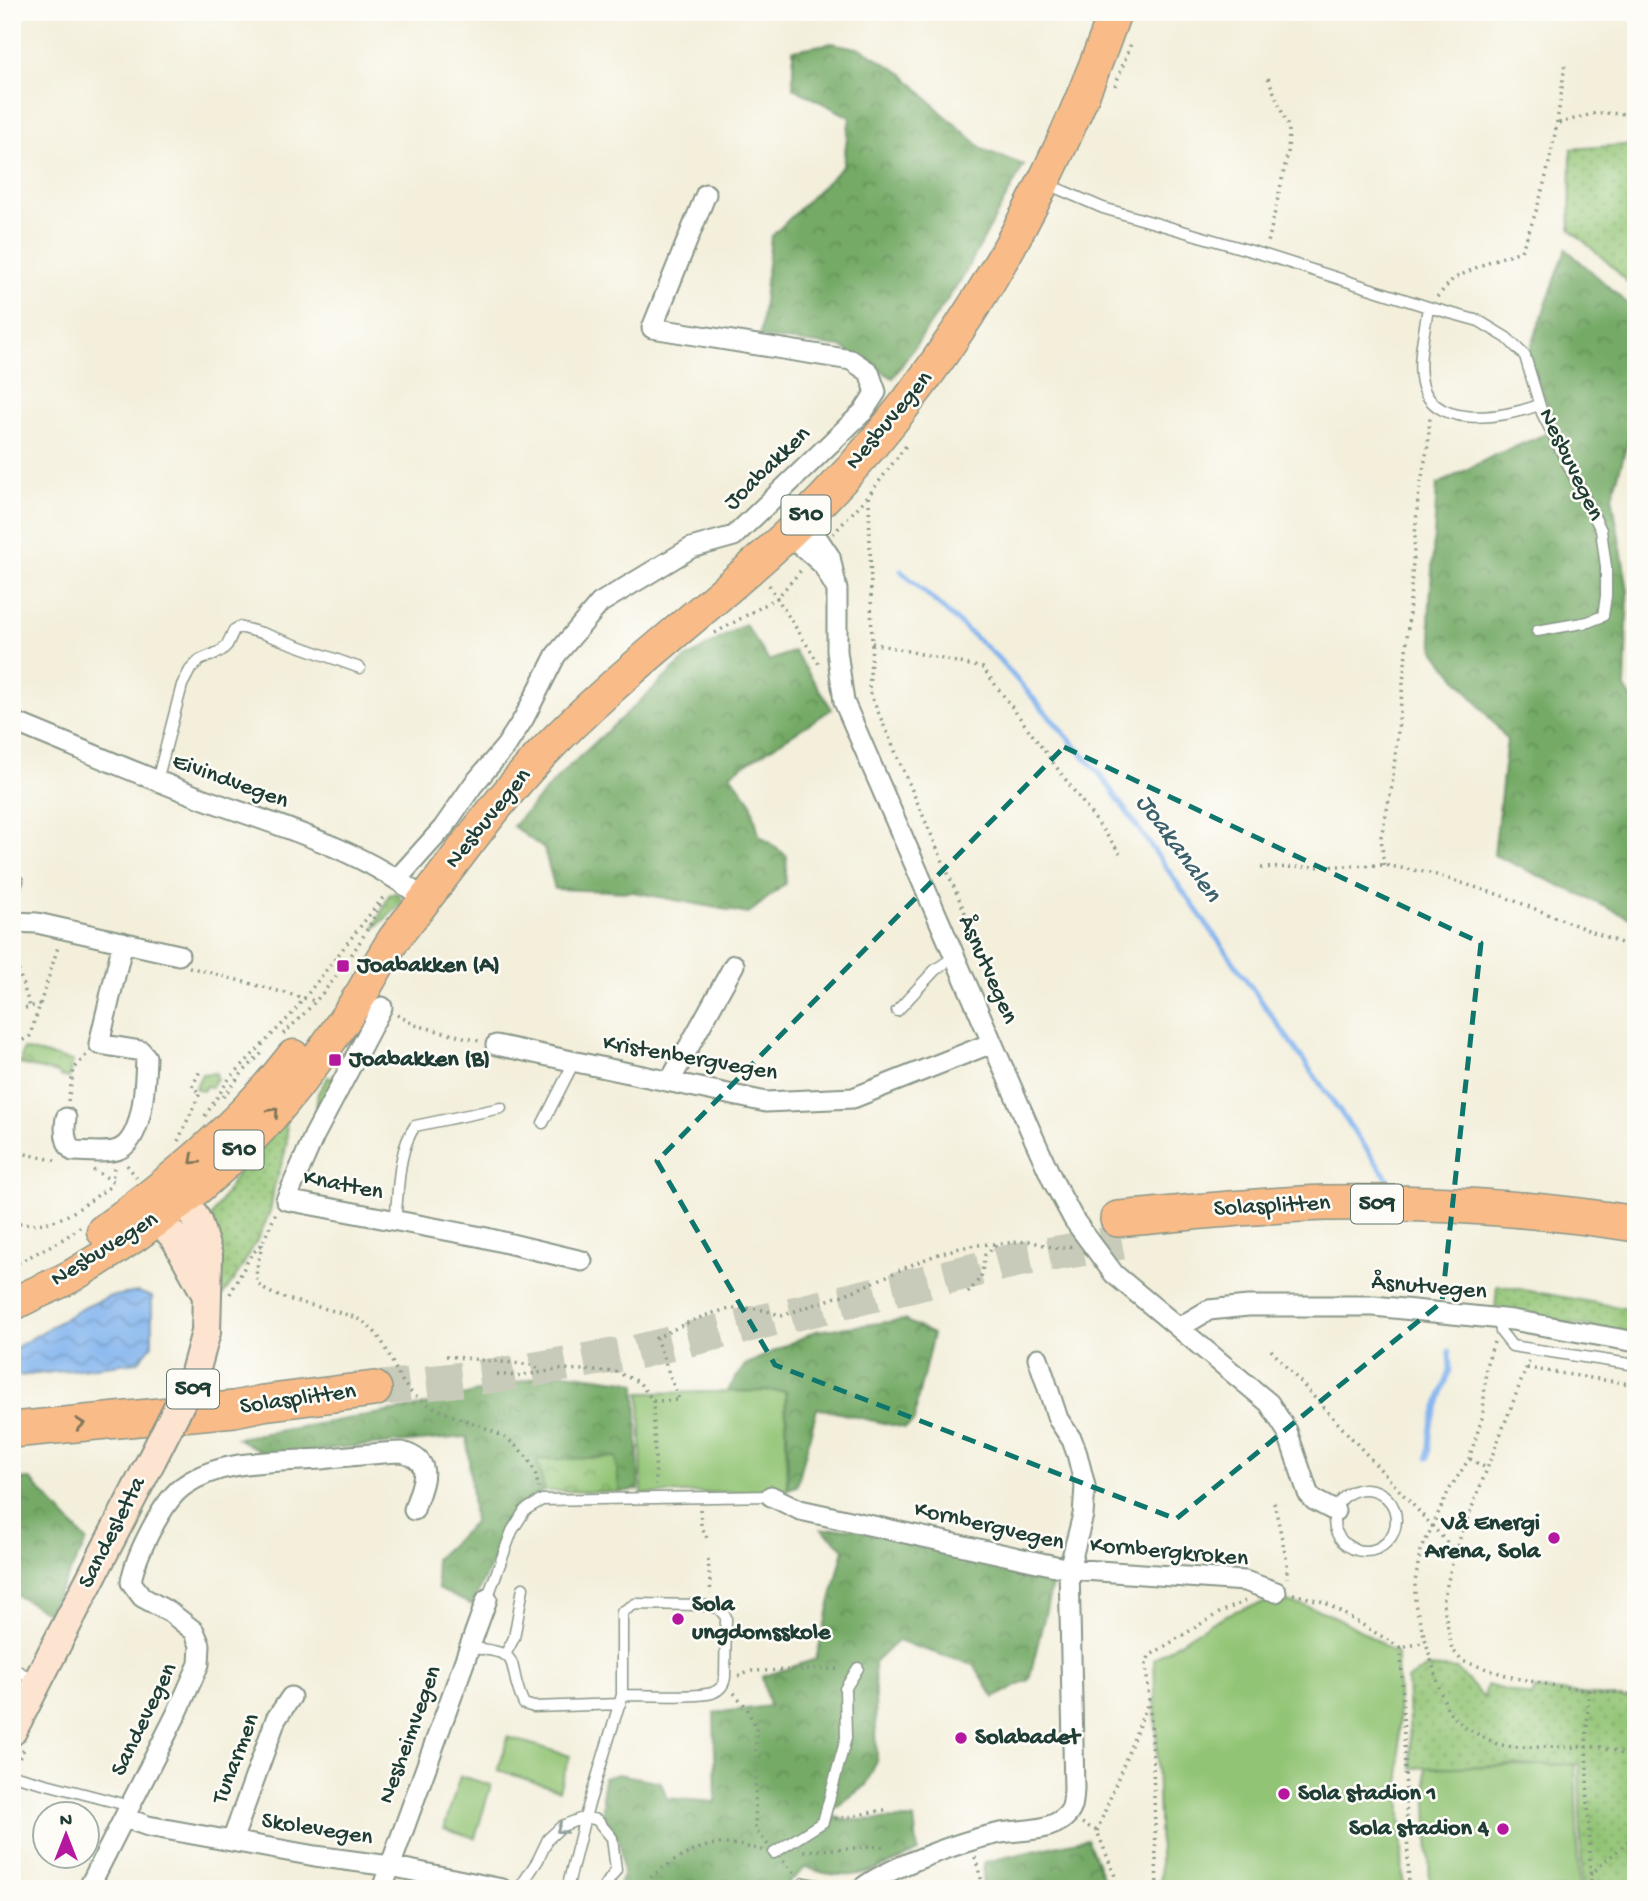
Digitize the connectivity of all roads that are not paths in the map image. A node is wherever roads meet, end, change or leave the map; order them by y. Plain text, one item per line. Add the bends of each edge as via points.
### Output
1 (1115, 12) edge
2 (1042, 182) junction
3 (706, 194) dead end
4 (1428, 307) junction
5 (1539, 405) junction
6 (796, 526) junction
7 (1537, 631) dead end
8 (360, 668) dead end
9 (12, 721) edge
10 (157, 781) junction
11 (398, 878) junction
12 (18, 881) dead end
13 (12, 898) edge
14 (425, 900) junction
15 (12, 911) edge
16 (13, 922) edge
17 (122, 942) junction
18 (954, 957) junction
19 (183, 961) road end
20 (734, 965) dead end
21 (371, 999) junction
22 (897, 1011) dead end
23 (992, 1043) junction
24 (496, 1045) road end
25 (574, 1062) junction
26 (670, 1081) junction
27 (501, 1108) dead end
28 (66, 1118) road end
29 (543, 1123) dead end
30 (166, 1203) junction
31 (395, 1222) junction
32 (1636, 1223) edge
33 (1636, 1242) edge
34 (583, 1261) dead end
35 (19, 1301) edge
36 (1500, 1325) junction
37 (1180, 1327) junction
38 (1636, 1342) edge
39 (1038, 1358) dead end
40 (1636, 1365) edge
41 (12, 1407) edge
42 (12, 1430) edge
43 (771, 1496) joint
44 (414, 1510) dead end
45 (1335, 1511) junction
46 (1069, 1569) junction
47 (523, 1588) dead end
48 (1276, 1592) road end
49 (487, 1598) joint
50 (470, 1648) junction
51 (506, 1653) junction
52 (858, 1668) road end
53 (24, 1675) edge
54 (291, 1697) dead end
55 (621, 1699) junction
56 (12, 1731) edge
57 (12, 1775) edge
58 (128, 1812) junction
59 (584, 1818) junction
60 (232, 1841) junction
61 (774, 1853) road end
62 (390, 1866) junction
63 (801, 1886) edge
64 (88, 1889) edge
65 (382, 1889) edge
66 (502, 1889) edge
67 (519, 1889) edge
68 (567, 1889) edge
69 (603, 1889) edge
70 (840, 1889) edge
71 (861, 1889) edge

1 - 2 main road, Nesbuvegen / 510 via 1069,131
2 - 4 lane, Nesbuvegen via 1103,208
2 - 6 main road, Nesbuvegen / 510 via 998,270 933,370 867,452
3 - 11 street, Joabakken via 652,328 851,360 869,372 876,392 863,412 734,536 691,548 600,603 556,655 506,746
4 - 5 lane, Nesbuvegen via 1479,321 1507,338 1525,356
4 - 5 lane via 1421,377 1431,402 1459,415 1495,417
5 - 7 lane, Nesbuvegen via 1601,530 1606,596 1603,616
6 - 14 main road, Nesbuvegen / 510 via 541,756 468,841
6 - 18 street, Åsnutvegen via 836,590 844,702
8 - 10 lane via 239,627 222,651 190,670 182,685
9 - 10 street, Eivindvegen
10 - 11 street, Eivindvegen via 327,844
11 - 14 street, Eivindvegen
12 - 13 lane
14 - 21 main road, Nesbuvegen / 510 via 393,940
15 - 16 lane
16 - 17 street
17 - 19 street
17 - 28 street via 99,1044 141,1051 146,1057 137,1130 128,1145 114,1152 73,1152 64,1128
18 - 22 lane
18 - 23 street, Åsnutvegen
20 - 26 street
21 - 30 main road, Nesbuvegen / 510 via 256,1133
21 - 31 street, Knatten via 286,1200
23 - 26 street, Kristenbergvegen via 853,1098 766,1102
23 - 37 street, Åsnutvegen via 1074,1220 1114,1274
24 - 25 street, Kristenbergvegen
25 - 26 street, Kristenbergvegen
25 - 29 lane
27 - 31 lane, Knatten via 415,1126 403,1153
30 - 35 main road, Nesbuvegen / 510 via 73,1275
30 - 53 street, Sandesletta, bridge via 181,1248 217,1295 194,1376 152,1459
31 - 34 street, Knatten
32 - 33 highway, Solasplitten / 509 via 1510,1209 1328,1203 1233,1208 1120,1231 1329,1224 1509,1229
36 - 37 street, Åsnutvegen via 1374,1306 1248,1306 1209,1310
36 - 38 street, Åsnutvegen
36 - 40 lane via 1512,1346
37 - 45 street, Åsnutvegen via 1269,1402 1287,1431 1308,1493
39 - 46 street, Kornbergkroken via 1085,1486 1083,1515
42 -> 41 highway, Solasplitten / 509 via 234,1409 374,1380
43 - 46 street, Kornbergvegen via 800,1510
43 - 49 lane via 542,1500 525,1510 512,1531
44 - 58 street, Sandevegen via 425,1474 416,1456 402,1452 234,1466 183,1486 149,1535 134,1564 131,1583 142,1597 194,1631 200,1645 199,1664
45 - 45 lane via 1336,1532 1359,1551 1380,1547 1394,1532 1392,1503 1376,1491 1356,1490
46 - 48 street, Kornbergkroken via 1245,1581
46 - 71 street, Kornbergvegen via 1074,1789 1067,1816 1048,1826 971,1841 893,1870
47 - 51 lane via 514,1638
49 - 50 street, Nesheimvegen
50 - 51 lane
50 - 62 street, Nesheimvegen
51 - 55 lane via 524,1704 534,1707
52 - 61 lane via 845,1689 846,1738 823,1822
53 - 56 street, Sandesletta
54 - 60 street, Tunarmen via 276,1719
55 - 55 lane via 715,1692 724,1684 723,1612 701,1605 635,1604 626,1608 621,1618
55 - 59 lane
57 - 58 lane, Skolevegen
58 - 60 street, Skolevegen via 148,1826
58 - 64 street, Sandevegen
59 -> 67 lane via 562,1826 548,1839
59 - 68 lane
59 - 69 lane via 597,1820 612,1838 616,1870
60 - 62 street, Skolevegen
62 - 65 street, Nesheimvegen
62 - 66 street, Skolevegen
63 - 70 lane

